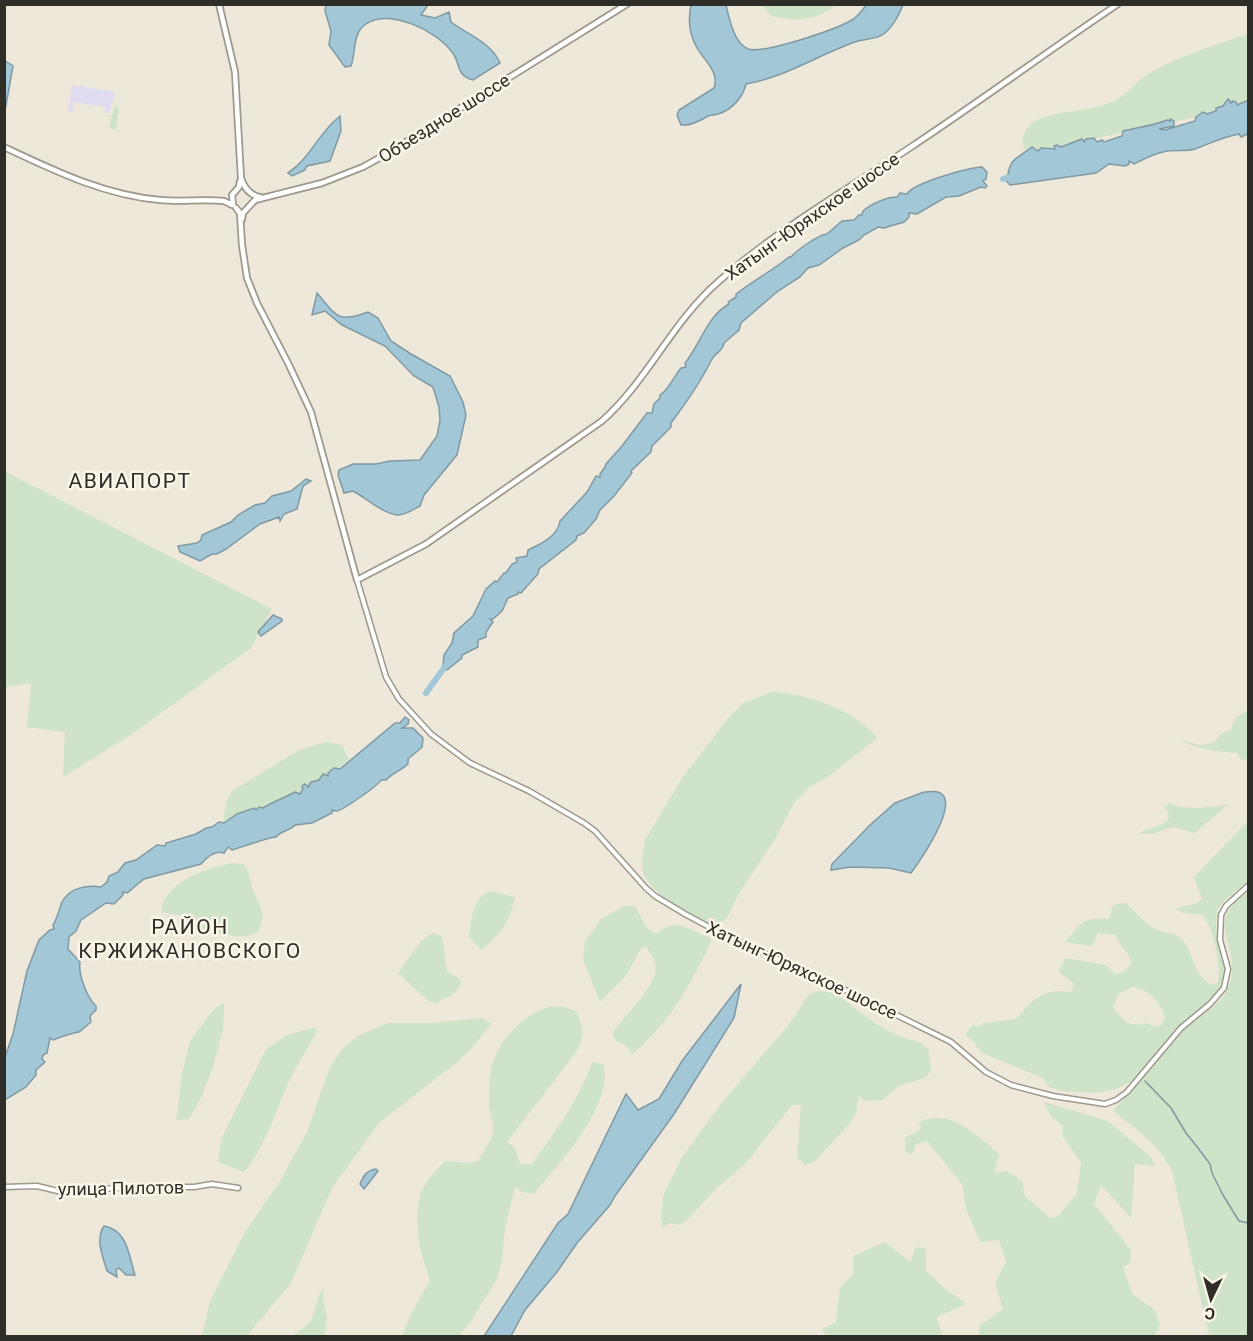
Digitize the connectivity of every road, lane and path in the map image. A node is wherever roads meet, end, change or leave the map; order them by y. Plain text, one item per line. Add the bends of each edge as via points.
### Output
1 (219, 4) edge
2 (614, 4) edge
3 (627, 4) edge
4 (1119, 4) edge
5 (617, 11) junction
6 (4, 147) edge
7 (241, 178) junction
8 (249, 191) junction
9 (233, 193) junction
10 (263, 198) junction
11 (218, 200) junction
12 (234, 206) junction
13 (250, 206) junction
14 (241, 226) junction
15 (357, 580) junction
16 (1248, 886) edge
17 (4, 1187) edge
18 (238, 1188) dead end

1 - 7 main road via 235,72
2 - 5 street
3 - 5 main road, Объездное шоссе
4 - 15 main road, Хатынг-Юряхское шоссе via 738,265 701,297 624,400 602,421 426,544
5 - 10 main road, Объездное шоссе via 363,167 322,183
6 - 11 main road via 77,181 118,193 162,200
7 - 8 main road
7 - 9 main road
8 - 9 main road via 240,189
8 - 10 main road
8 - 13 main road
9 - 11 main road
9 - 12 main road
10 - 13 main road, Объездное шоссе
11 - 12 main road
12 - 13 main road via 242,210
12 - 14 main road, Хатынг-Юряхское шоссе via 240,213
13 - 14 main road, Хатынг-Юряхское шоссе via 243,213
14 - 15 main road, Хатынг-Юряхское шоссе via 247,278 311,412
15 - 16 street, Хатынг-Юряхское шоссе via 388,683 438,740 470,763 584,823 646,888 684,914 948,1041 986,1072 1018,1088 1095,1104 1116,1100 1127,1092 1181,1028 1224,988 1228,969 1220,940 1221,915
17 - 18 street, улица Пилотов via 38,1186 66,1193 212,1184

